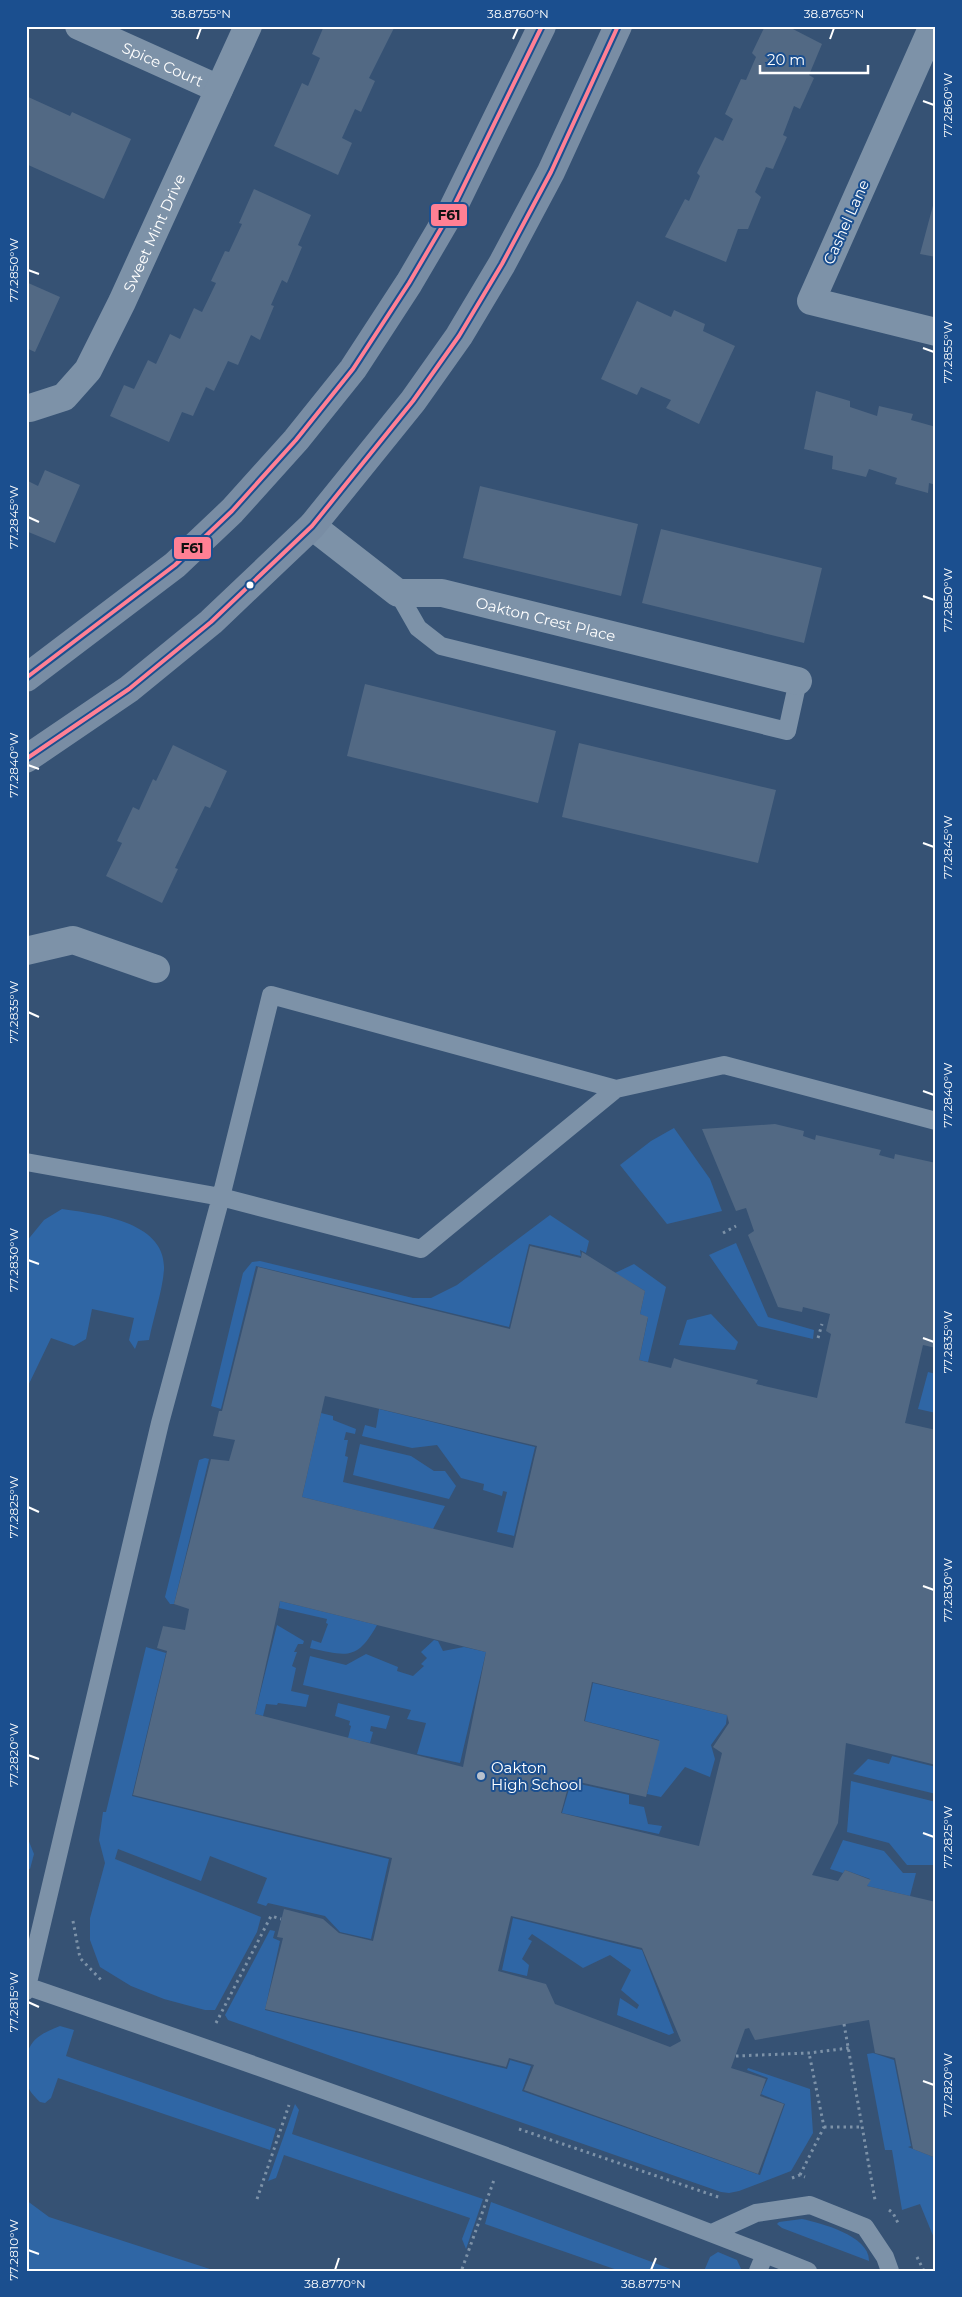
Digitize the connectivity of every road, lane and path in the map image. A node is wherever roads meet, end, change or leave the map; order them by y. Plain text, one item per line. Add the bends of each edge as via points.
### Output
1 (79, 26) edge
2 (248, 26) edge
3 (542, 26) edge
4 (618, 26) edge
5 (933, 26) edge
6 (219, 89) junction
7 (936, 332) edge
8 (26, 408) edge
9 (312, 526) junction
10 (398, 593) junction
11 (26, 678) edge
12 (798, 681) joint
13 (26, 759) edge
14 (26, 951) edge
15 (156, 969) dead end
16 (616, 1090) junction
17 (936, 1121) edge
18 (26, 1162) edge
19 (221, 1197) junction
20 (736, 1226) dead end
21 (723, 1233) dead end
22 (822, 1324) dead end
23 (818, 1338) dead end
24 (74, 1914) dead end
25 (281, 1919) dead end
26 (112, 1986) dead end
27 (27, 1988) edge
28 (844, 2024) dead end
29 (224, 2027) dead end
30 (848, 2048) junction
31 (809, 2053) junction
32 (736, 2056) dead end
33 (297, 2081) junction
34 (824, 2127) junction
35 (862, 2127) junction
36 (503, 2154) junction
37 (800, 2175) junction
38 (809, 2178) dead end
39 (783, 2182) dead end
40 (730, 2197) dead end
41 (865, 2198) dead end
42 (257, 2199) dead end
43 (875, 2201) junction
44 (881, 2205) dead end
45 (887, 2209) dead end
46 (902, 2230) dead end
47 (712, 2232) junction
48 (765, 2254) junction
49 (915, 2254) dead end
50 (462, 2269) dead end
51 (758, 2271) edge
52 (808, 2271) edge
53 (890, 2271) edge
54 (924, 2271) edge

1 - 6 street, Spice Court
2 - 6 street, Sweet Mint Drive
3 - 11 main road via 453,208 409,283 347,377 232,511 175,565
4 - 9 main road via 551,172 459,336 413,401
5 - 7 street, Cashel Lane via 811,300
6 - 8 street, Sweet Mint Drive via 88,370 64,397
9 - 10 street
9 - 13 main road via 211,622 129,689
10 - 12 street, Oakton Crest Place via 442,593
10 - 12 lane via 418,628 441,646 787,730
14 - 15 street via 73,940
16 - 17 lane via 724,1065
16 - 19 lane via 421,1249
16 - 19 lane via 271,995
18 - 19 lane
19 - 27 lane via 160,1423
20 - 21 path
22 - 23 path
24 - 26 path via 72,1924 80,1958 103,1983
25 - 29 path via 271,1916 215,2024
27 - 33 lane
28 - 30 path
30 - 31 path
30 - 35 path
31 - 32 path
31 - 34 path
33 - 36 lane
33 - 42 path
34 - 35 path
34 - 37 path
35 - 43 path
36 - 40 path via 514,2127 721,2198
36 - 47 lane
36 - 50 path
37 - 38 path
37 - 39 path
41 - 43 path
43 - 44 path
45 - 46 path via 893,2213
47 - 48 lane
47 - 53 lane via 756,2213 810,2206 865,2227 885,2257
48 - 51 lane
48 - 52 lane
49 - 54 path

